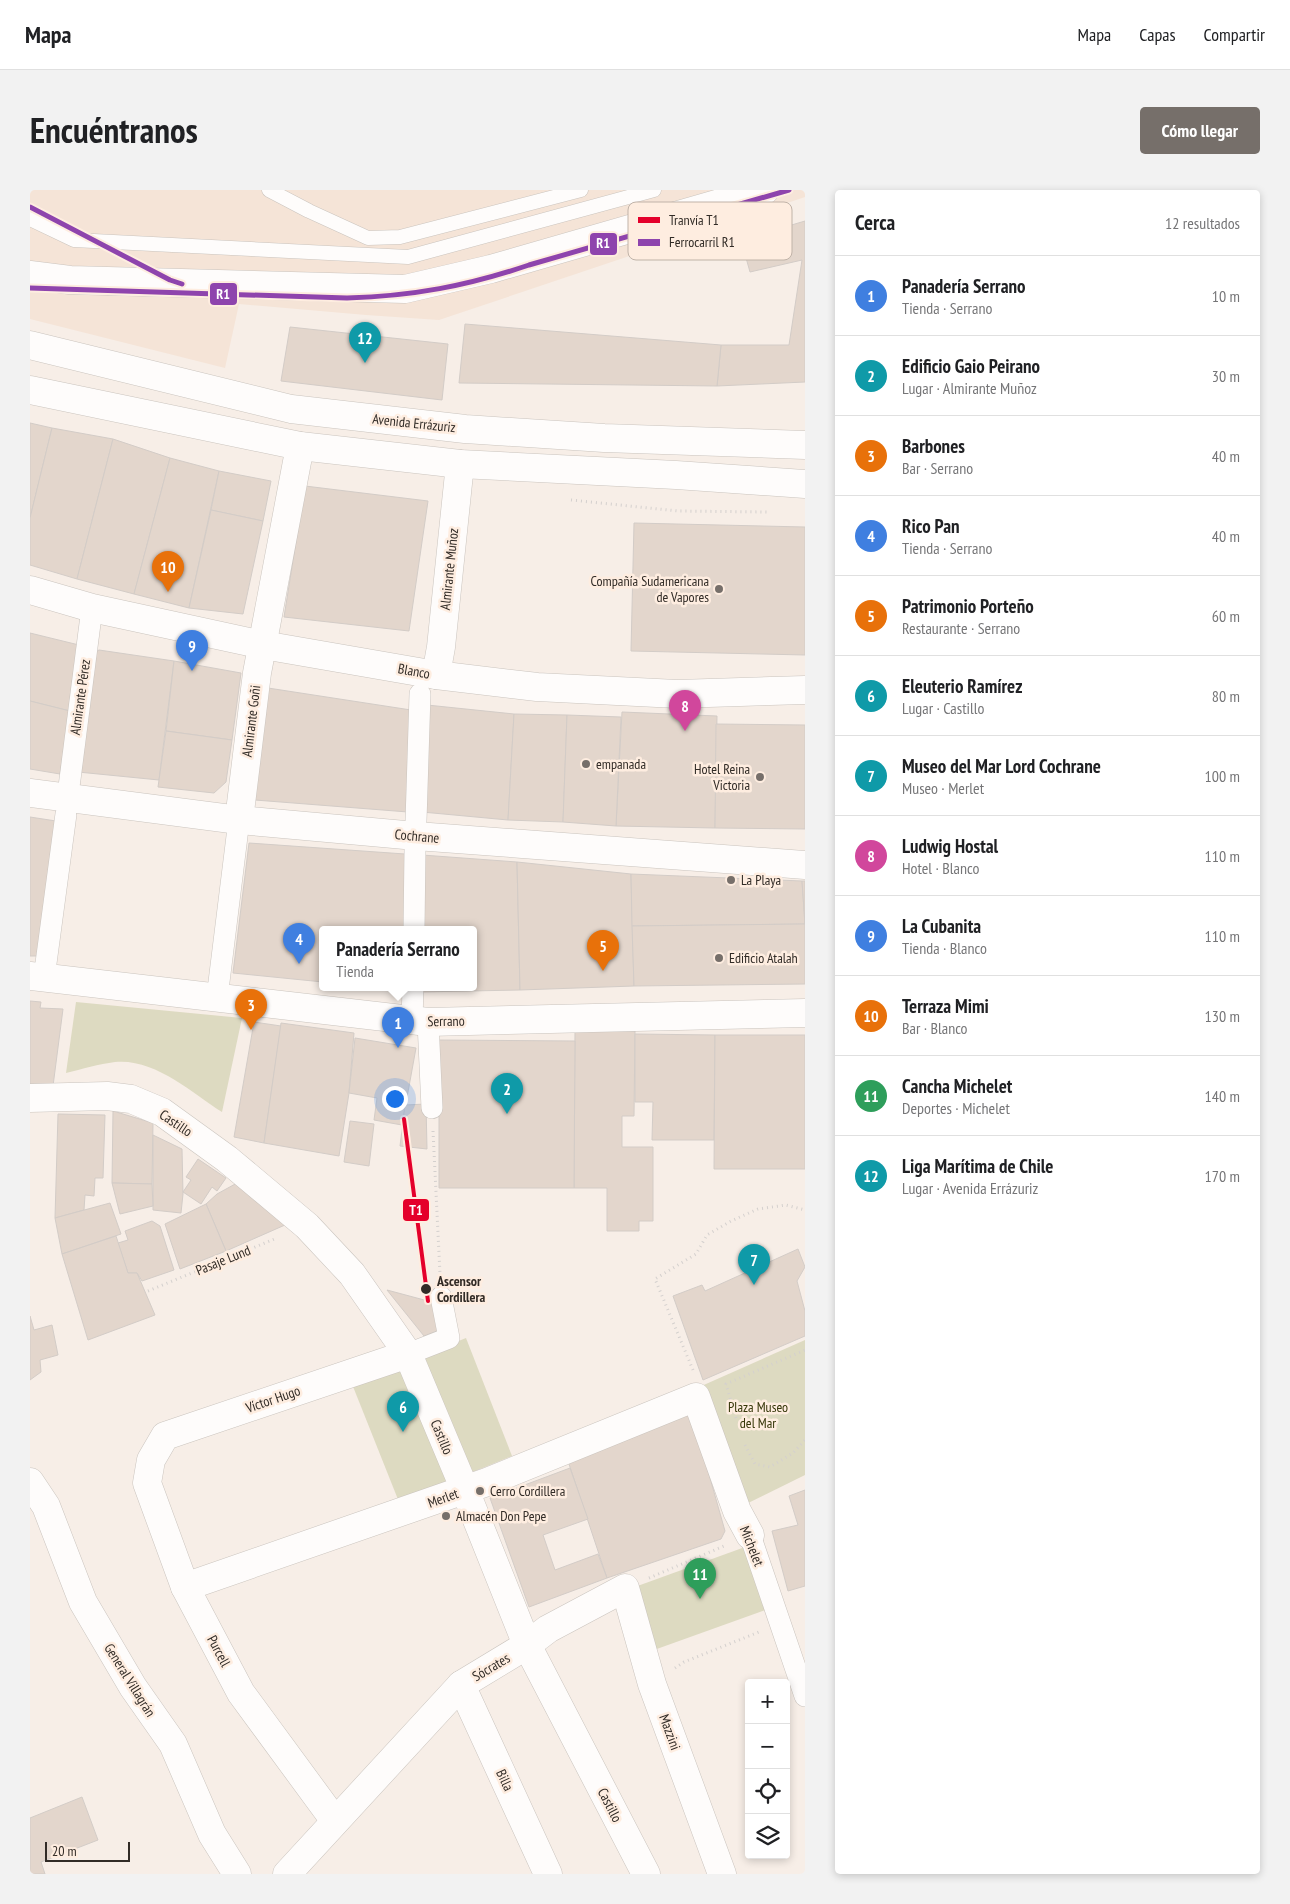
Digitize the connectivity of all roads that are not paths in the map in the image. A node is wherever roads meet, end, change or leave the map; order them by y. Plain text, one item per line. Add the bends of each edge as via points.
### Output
1 (269, 190) edge
2 (581, 190) edge
3 (654, 190) edge
4 (765, 190) edge
5 (723, 202) edge
6 (30, 219) edge
7 (628, 230) edge
8 (30, 275) edge
9 (30, 345) edge
10 (30, 390) edge
11 (805, 445) edge
12 (300, 446) junction
13 (460, 464) junction
14 (805, 484) edge
15 (30, 590) edge
16 (92, 608) junction
17 (263, 645) junction
18 (428, 684) junction
19 (805, 690) edge
20 (69, 787) dead end
21 (30, 793) edge
22 (66, 814) dead end
23 (239, 820) junction
24 (416, 821) dead end
25 (415, 850) dead end
26 (805, 865) edge
27 (414, 926) edge
28 (37, 977) edge
29 (414, 991) edge
30 (217, 998) junction
31 (805, 1013) edge
32 (420, 1022) junction
33 (30, 1098) edge
34 (432, 1108) road end
35 (441, 1297) road end
36 (408, 1354) junction
37 (696, 1397) joint
38 (151, 1460) joint
39 (30, 1482) edge
40 (465, 1490) junction
41 (750, 1535) joint
42 (185, 1587) junction
43 (625, 1588) joint
44 (527, 1645) junction
45 (461, 1685) junction
46 (805, 1696) edge
47 (335, 1821) junction
48 (237, 1874) edge
49 (287, 1874) edge
50 (548, 1874) edge
51 (646, 1874) edge
52 (722, 1874) edge

1 - 2 lane via 368,238 400,237
3 - 6 lane via 408,256 74,240
4 - 5 street
7 - 8 street via 491,269 405,289 70,280
9 - 11 street, Avenida Errázuriz via 291,409 475,430
10 - 12 street
12 - 13 street
12 - 17 street, Almirante Goñi
13 - 14 street
13 - 18 street, Almirante Muñoz via 441,647
15 - 16 street, Blanco
16 - 17 street, Blanco
16 - 20 street, Almirante Pérez
17 - 18 street, Blanco
17 - 23 street, Almirante Goñi
18 - 19 street, Blanco via 677,694
18 - 24 street, Almirante Muñoz
21 - 23 street, Cochrane
22 - 28 street
23 - 26 street, Cochrane
23 - 30 street, Almirante Goñi
25 - 27 street
28 - 30 street, Serrano
29 - 32 street
30 - 32 street, Serrano
31 - 32 street, Serrano
32 - 34 street
33 - 36 street, Castillo via 107,1096 132,1099 162,1112 227,1159 308,1226 352,1274
35 - 36 street via 449,1338
36 - 38 street, Víctor Hugo via 165,1436
36 - 40 street, Castillo
37 - 40 street, Merlet
37 - 41 street, Michelet via 736,1511
38 - 42 street, Purcell via 147,1483
39 - 48 street, General Villagrán via 46,1506 83,1602 133,1687 173,1744 212,1834
40 - 42 street, Merlet
40 - 44 street, Castillo
41 - 46 street, Michelet
42 - 47 street, Purcell via 241,1693
43 - 44 street, Sócrates via 548,1628
43 - 52 street, Mazzini via 652,1684
44 - 45 street, Sócrates
44 - 51 street, Castillo
45 - 47 street, Sócrates
45 - 50 street, Billa
47 - 49 street, Sócrates

